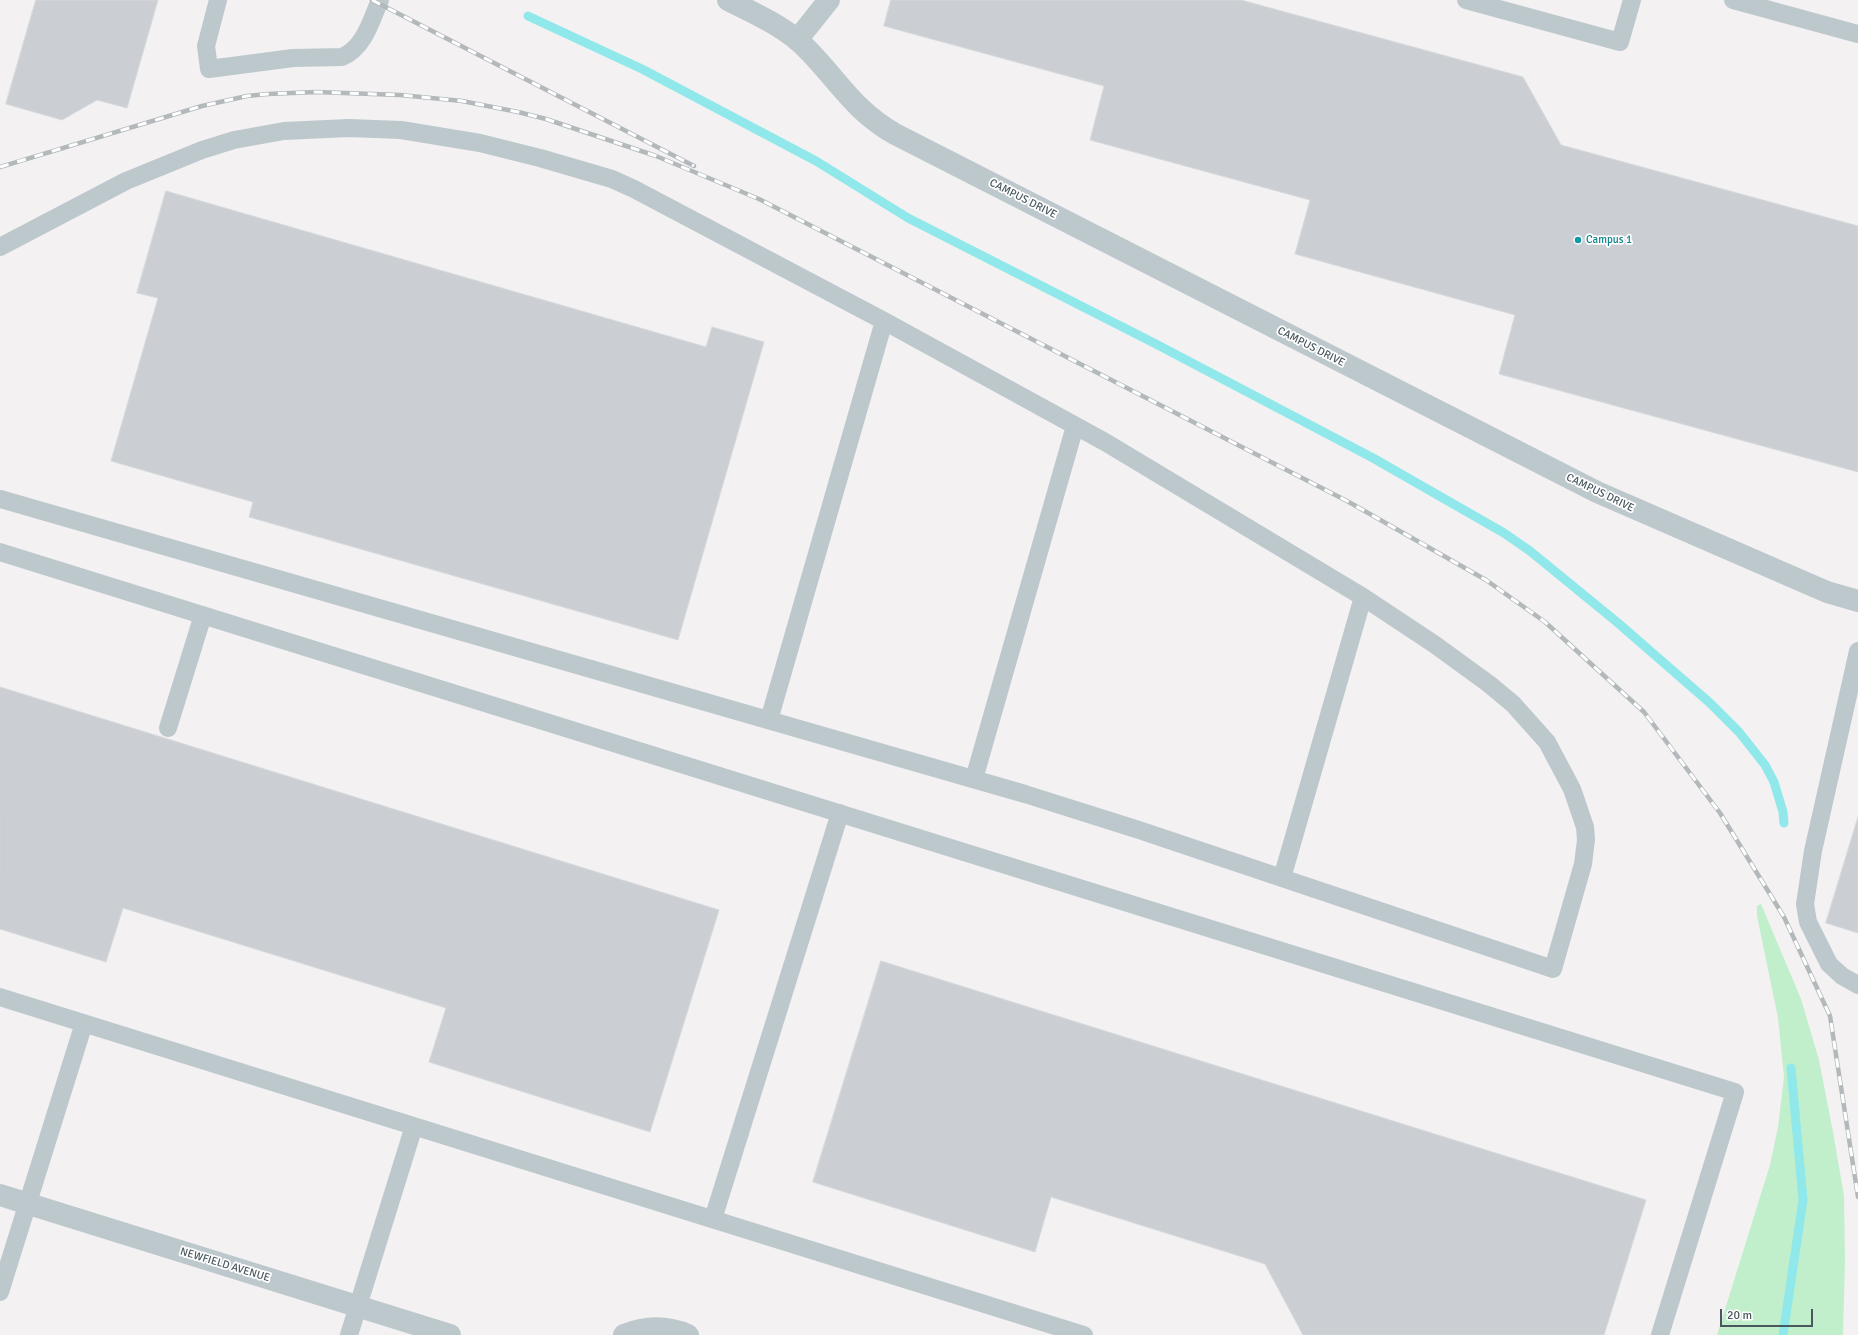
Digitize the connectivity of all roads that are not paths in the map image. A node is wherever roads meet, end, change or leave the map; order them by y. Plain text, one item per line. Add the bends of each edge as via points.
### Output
1 (218, 0) edge
2 (380, 0) edge
3 (728, 0) edge
4 (828, 0) edge
5 (1466, 0) edge
6 (1632, 0) edge
7 (1732, 0) edge
8 (1858, 34) edge
9 (797, 40) junction
10 (0, 247) edge
11 (884, 321) junction
12 (1075, 426) junction
13 (0, 500) edge
14 (0, 552) edge
15 (1363, 597) junction
16 (1858, 601) edge
17 (203, 615) junction
18 (1857, 660) edge
19 (769, 720) junction
20 (168, 728) dead end
21 (974, 779) junction
22 (840, 814) junction
23 (1282, 878) junction
24 (1858, 985) edge
25 (0, 997) edge
26 (84, 1023) junction
27 (414, 1126) junction
28 (0, 1195) edge
29 (27, 1203) junction
30 (714, 1219) junction
31 (0, 1292) edge
32 (358, 1306) junction
33 (349, 1335) edge
34 (450, 1335) edge
35 (624, 1335) edge
36 (688, 1335) edge
37 (1084, 1335) edge
38 (1660, 1335) edge

1 - 2 lane via 206,46 209,69 267,60 332,58 349,54 361,42
3 - 9 street, CAMPUS DRIVE via 777,25
4 - 9 street
5 - 6 lane via 1620,42
7 - 8 lane
9 - 16 street, CAMPUS DRIVE via 856,106 880,126 895,134 1597,492 1827,592
10 - 11 lane via 126,181 202,150 234,140 284,130 401,130 508,149 612,180 660,201
11 - 12 lane
11 - 19 lane
12 - 15 lane
12 - 21 lane
13 - 19 lane
14 - 17 lane
15 - 23 lane
15 - 23 lane via 1434,644 1513,704 1547,742 1560,764 1582,812 1586,840 1583,864 1553,969
17 - 20 lane
17 - 22 lane
18 - 24 lane via 1813,851 1805,904 1808,922 1829,964 1842,976
19 - 21 lane
21 - 23 lane via 1082,811
22 - 30 lane
22 - 38 lane via 1736,1092
25 - 26 lane
26 - 27 lane
26 - 29 lane
27 - 30 lane
27 - 32 lane
28 - 29 street, NEWFIELD AVENUE
29 - 31 lane
29 - 32 street, NEWFIELD AVENUE
30 - 37 lane
32 - 33 lane
32 - 34 street, NEWFIELD AVENUE
35 - 36 street via 651,1328 671,1329

